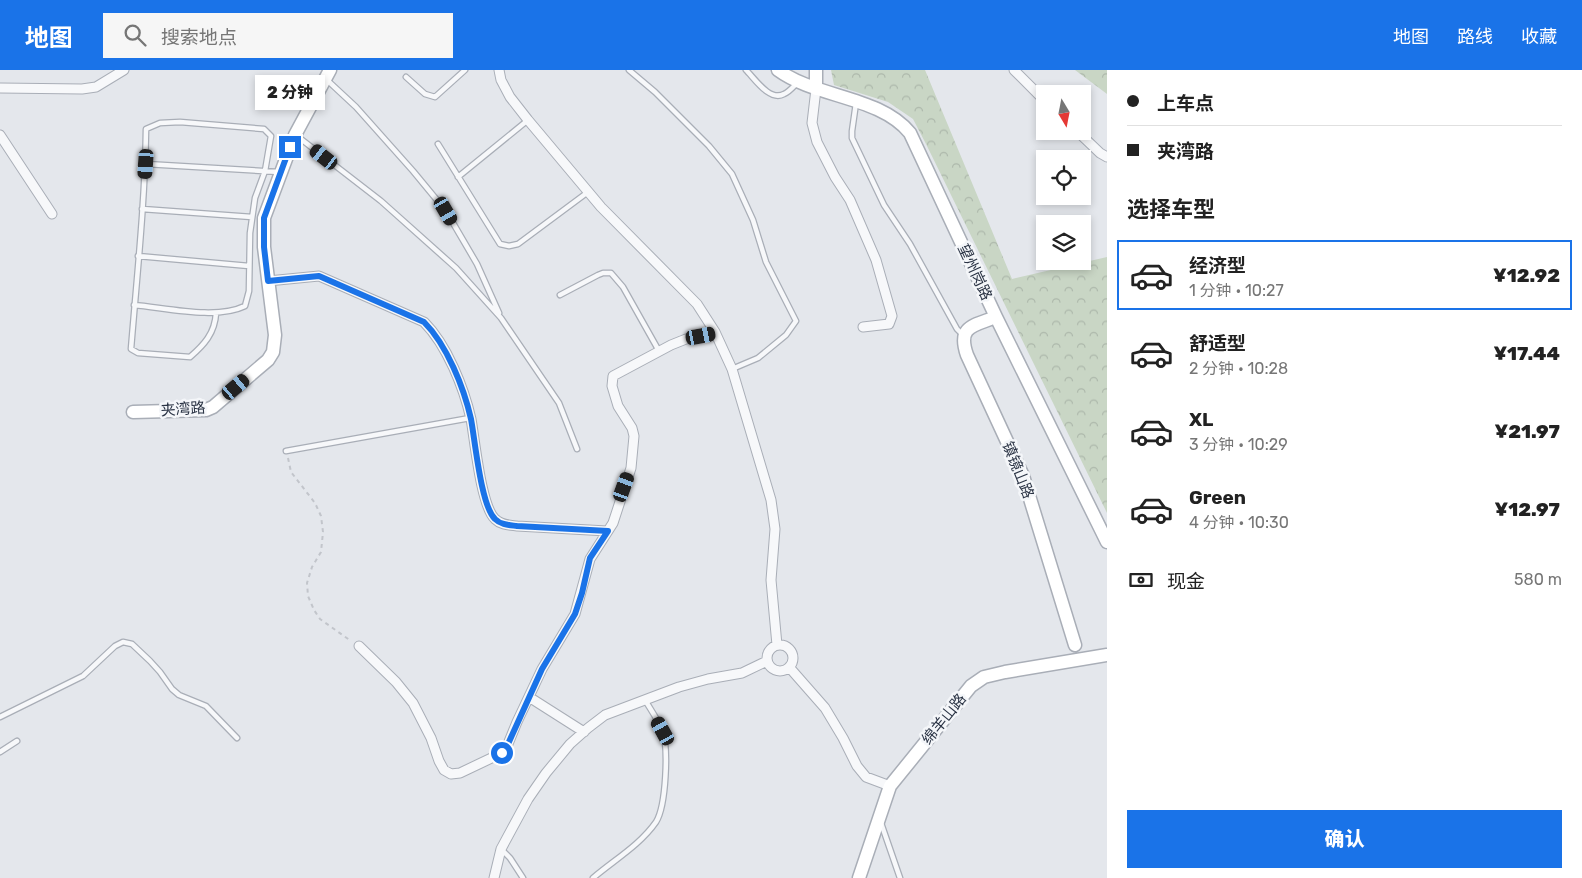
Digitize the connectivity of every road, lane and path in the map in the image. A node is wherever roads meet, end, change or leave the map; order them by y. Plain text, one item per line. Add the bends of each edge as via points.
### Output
1 (124, 70) edge
2 (464, 70) edge
3 (499, 70) edge
4 (629, 70) edge
5 (746, 70) edge
6 (778, 70) edge
7 (816, 70) edge
8 (1014, 70) edge
9 (327, 74) edge
10 (406, 77) dead end
11 (800, 81) junction
12 (0, 88) edge
13 (816, 89) junction
14 (1036, 92) edge
15 (856, 102) junction
16 (528, 120) junction
17 (0, 134) edge
18 (296, 135) junction
19 (1087, 140) edge
20 (438, 144) dead end
21 (1107, 156) edge
22 (146, 164) junction
23 (265, 172) junction
24 (281, 172) junction
25 (458, 177) junction
26 (588, 192) junction
27 (142, 209) junction
28 (52, 214) dead end
29 (252, 217) junction
30 (138, 256) junction
31 (249, 266) junction
32 (268, 281) junction
33 (560, 296) dead end
34 (134, 304) junction
35 (216, 313) junction
36 (996, 317) junction
37 (501, 318) junction
38 (863, 327) dead end
39 (715, 332) junction
40 (964, 336) junction
41 (659, 351) junction
42 (732, 369) junction
43 (134, 412) dead end
44 (470, 418) junction
45 (577, 450) dead end
46 (286, 451) joint
47 (608, 531) junction
48 (1107, 542) edge
49 (777, 645) junction
50 (1075, 645) dead end
51 (359, 646) joint
52 (1107, 655) edge
53 (767, 662) junction
54 (789, 668) junction
55 (529, 697) junction
56 (645, 700) junction
57 (0, 717) edge
58 (584, 732) junction
59 (237, 738) dead end
60 (17, 740) dead end
61 (0, 752) edge
62 (890, 786) junction
63 (879, 817) junction
64 (501, 849) junction
65 (494, 878) edge
66 (523, 878) edge
67 (593, 878) edge
68 (859, 878) edge
69 (900, 878) edge

1 - 12 street via 96,87
2 - 10 lane via 435,97 424,94
3 - 16 street via 510,97
4 - 42 lane via 709,146 732,174 753,220 766,262 796,321 786,335 758,358
5 - 11 lane via 775,96 784,95
6 - 11 street, 望州岗路
7 - 13 street
8 - 14 street
9 - 18 street, 夹湾路
9 - 37 lane via 446,211 477,264
11 - 13 street, 望州岗路
13 - 15 street, 望州岗路
13 - 38 street via 812,122 817,142 850,200 876,260 892,316 889,324
15 - 36 street, 望州岗路 via 901,122 910,133
15 - 40 lane via 852,138 870,178
16 - 25 lane
16 - 26 street
17 - 28 street
18 - 24 street, 夹湾路
18 - 37 lane via 381,201 456,268
19 - 21 street
20 - 25 lane
22 - 23 lane
22 - 23 lane via 146,129 160,123 180,122 264,129 270,136
22 - 27 lane
23 - 24 lane
23 - 29 lane
24 - 32 street, 夹湾路 via 264,218
25 - 26 lane via 500,244 509,246 518,244
26 - 39 street via 697,304
27 - 29 lane
27 - 30 lane
29 - 31 lane
30 - 31 lane
30 - 34 lane
31 - 35 lane via 245,306
32 - 43 street, 夹湾路 via 275,335 273,352 268,360 206,410
32 - 44 street via 319,276 424,322 447,355
33 - 41 lane via 598,275 611,273 623,287
34 - 35 lane
34 - 35 lane via 131,349 138,353 190,357 205,344 216,321
36 - 40 street via 971,328
36 - 48 street, 望州岗路
37 - 45 lane via 559,403
39 - 41 street via 686,338
39 - 42 street
40 - 50 street, 镇镜山路 via 967,356 1023,476
41 - 47 street via 613,376 612,386 618,406 632,428 633,452 618,512
42 - 49 street via 771,500 775,529 771,580
44 - 46 lane
44 - 47 street via 486,502 494,519 517,526
46 - 51 path via 291,472 315,503 320,516 320,552 306,583 308,596 320,619
47 - 55 street via 590,558 575,614
49 - 53 street via 768,652
49 - 54 street via 786,646 792,652
51 - 55 street via 413,703 439,761 451,774 460,773 502,753
52 - 62 street, 绵羊山路 via 984,677 971,686
53 - 54 street via 776,671
53 - 56 street via 742,673 691,683
54 - 62 street via 826,708 866,777
55 - 58 street
56 - 58 street via 605,715
56 - 67 lane via 663,731 666,753 662,805 657,820 636,844
57 - 59 lane via 83,676 123,642 132,644 150,661 172,690 206,706
58 - 64 street via 546,773
60 - 61 lane
62 - 63 street, 绵羊山路
63 - 68 street, 绵羊山路
63 - 69 lane
64 - 65 street
64 - 66 lane

